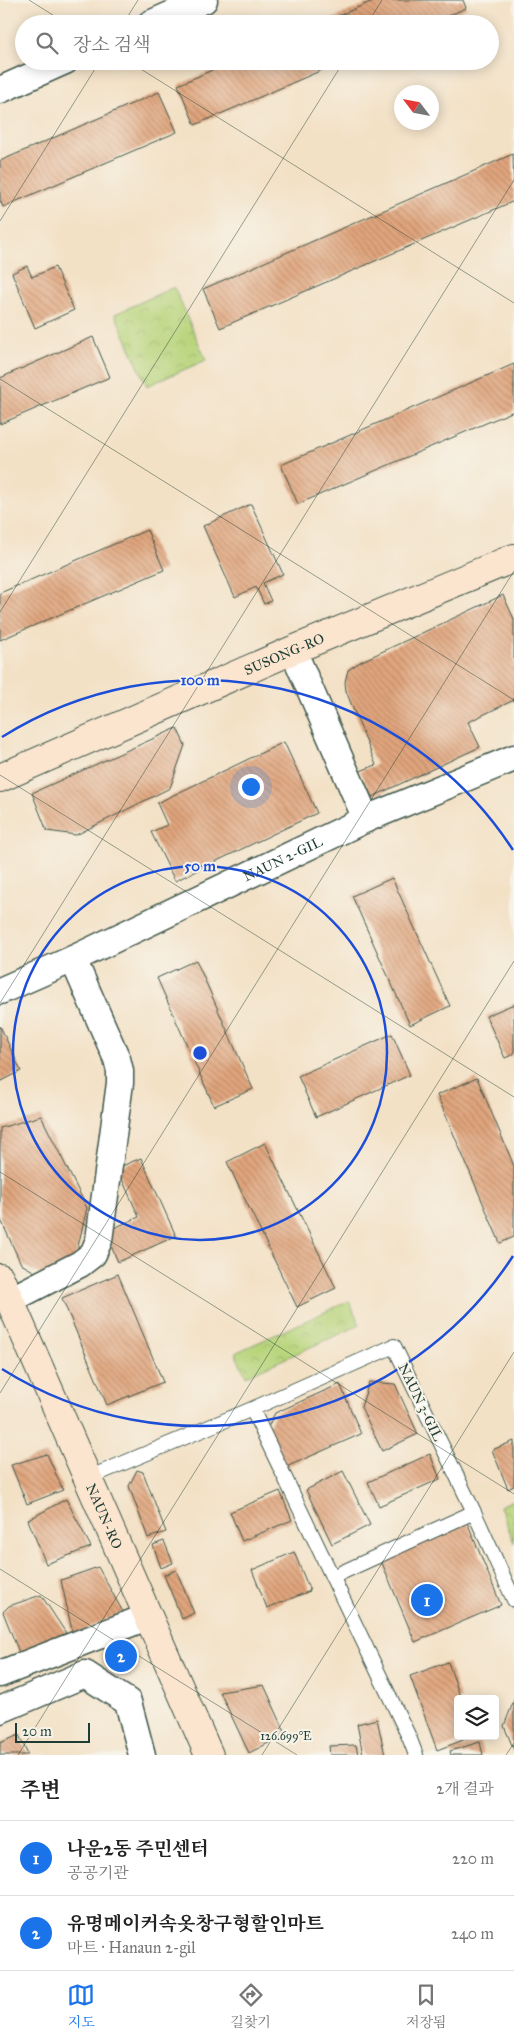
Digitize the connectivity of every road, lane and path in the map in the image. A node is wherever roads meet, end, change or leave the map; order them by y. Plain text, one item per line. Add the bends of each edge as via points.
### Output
1 (204, 0) edge
2 (170, 15) edge
3 (45, 70) edge
4 (0, 90) edge
5 (514, 558) edge
6 (294, 650) junction
7 (514, 758) edge
8 (0, 778) edge
9 (366, 819) junction
10 (73, 959) junction
11 (0, 992) edge
12 (5, 1289) edge
13 (252, 1409) junction
14 (88, 1478) junction
15 (474, 1512) junction
16 (332, 1577) junction
17 (513, 1597) edge
18 (148, 1617) junction
19 (0, 1674) edge
20 (0, 1710) edge
21 (142, 1755) edge
22 (209, 1755) edge
23 (416, 1755) edge

1 - 2 street
3 - 4 street
5 - 6 street, SUSONG-RO
6 - 8 street, SUSONG-RO
6 - 9 street
7 - 9 street, NAUN 2-GIL
9 - 10 street, NAUN 2-GIL
10 - 11 street, NAUN 2-GIL
10 - 12 street via 120,1071 99,1240 93,1254 80,1264
12 - 14 street, NAUN-RO
13 - 14 lane, NAUN 3-GIL
13 - 15 lane, NAUN 3-GIL via 394,1346
13 - 16 lane
14 - 18 street, NAUN-RO
15 - 16 lane
15 - 17 lane, NAUN 3-GIL
16 - 23 lane
18 - 19 street
18 - 22 street, NAUN-RO
20 - 21 street via 85,1674 128,1702

